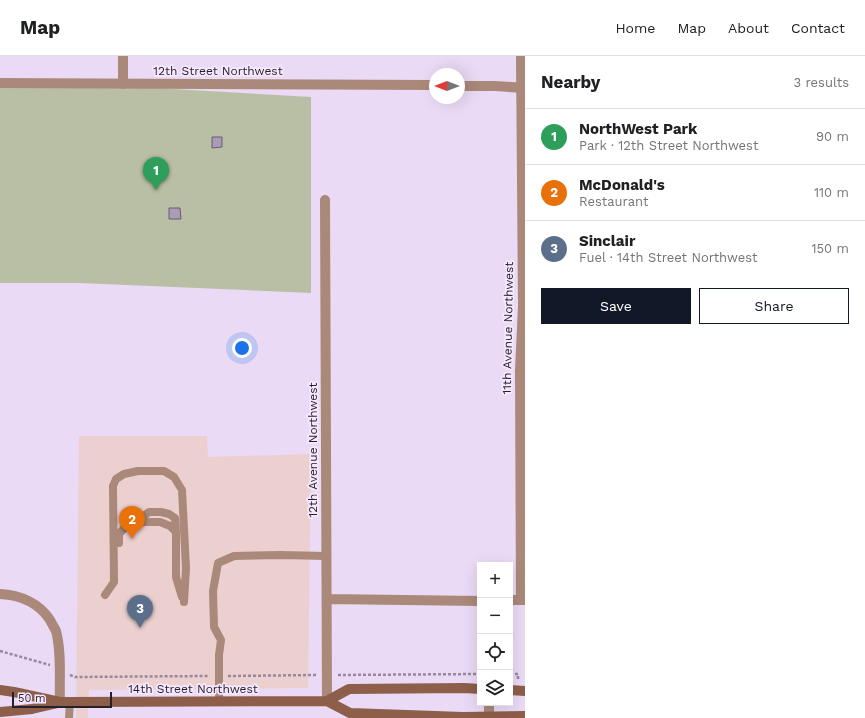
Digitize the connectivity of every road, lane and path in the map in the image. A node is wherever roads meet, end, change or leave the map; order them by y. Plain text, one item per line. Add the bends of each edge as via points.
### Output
1 (123, 56) edge
2 (521, 56) edge
3 (0, 83) edge
4 (124, 84) junction
5 (429, 85) edge
6 (465, 86) edge
7 (523, 88) edge
8 (325, 200) dead end
9 (523, 341) edge
10 (327, 556) junction
11 (114, 582) junction
12 (0, 594) edge
13 (105, 595) dead end
14 (327, 600) junction
15 (477, 600) edge
16 (523, 600) edge
17 (0, 651) edge
18 (59, 669) junction
19 (477, 674) edge
20 (327, 675) junction
21 (219, 676) junction
22 (477, 689) edge
23 (0, 690) edge
24 (513, 690) edge
25 (525, 691) edge
26 (327, 701) junction
27 (64, 702) junction
28 (219, 702) junction
29 (489, 706) edge
30 (0, 712) edge
31 (525, 716) edge
32 (489, 717) edge
33 (69, 718) edge

1 - 4 street
2 - 7 street, 11th Avenue Northwest
3 - 4 street, 12th Street Northwest
4 - 5 street, 12th Street Northwest
6 - 7 street
7 - 9 street, 11th Avenue Northwest
8 - 10 street, 12th Avenue Northwest
9 - 16 street, 11th Avenue Northwest via 520,371
10 - 14 street, 12th Avenue Northwest
10 - 21 lane via 234,556 218,563 213,591 214,627 221,640
11 - 11 lane via 119,570 119,534 126,526 135,523 160,522 176,532 176,577 184,602 186,568 182,490 174,477 164,471 138,471 116,479
11 - 13 lane
12 - 18 street via 24,598 48,617 57,638
14 - 15 street
14 - 20 street, 12th Avenue Northwest
17 - 18 path via 47,663
18 - 21 path via 75,676
18 - 27 street
19 - 20 path
20 - 21 path
20 - 26 street, 12th Avenue Northwest
21 - 28 lane
22 - 26 main road, 14th Street Northwest via 349,689
23 - 27 main road, 14th Street Northwest
24 - 25 main road
26 - 28 main road, 14th Street Northwest
26 - 32 main road, 14th Street Northwest via 350,713
27 - 28 main road, 14th Street Northwest
27 - 30 main road, 14th Street Northwest
27 - 33 lane
29 - 32 street
31 - 32 main road, 14th Street Northwest

